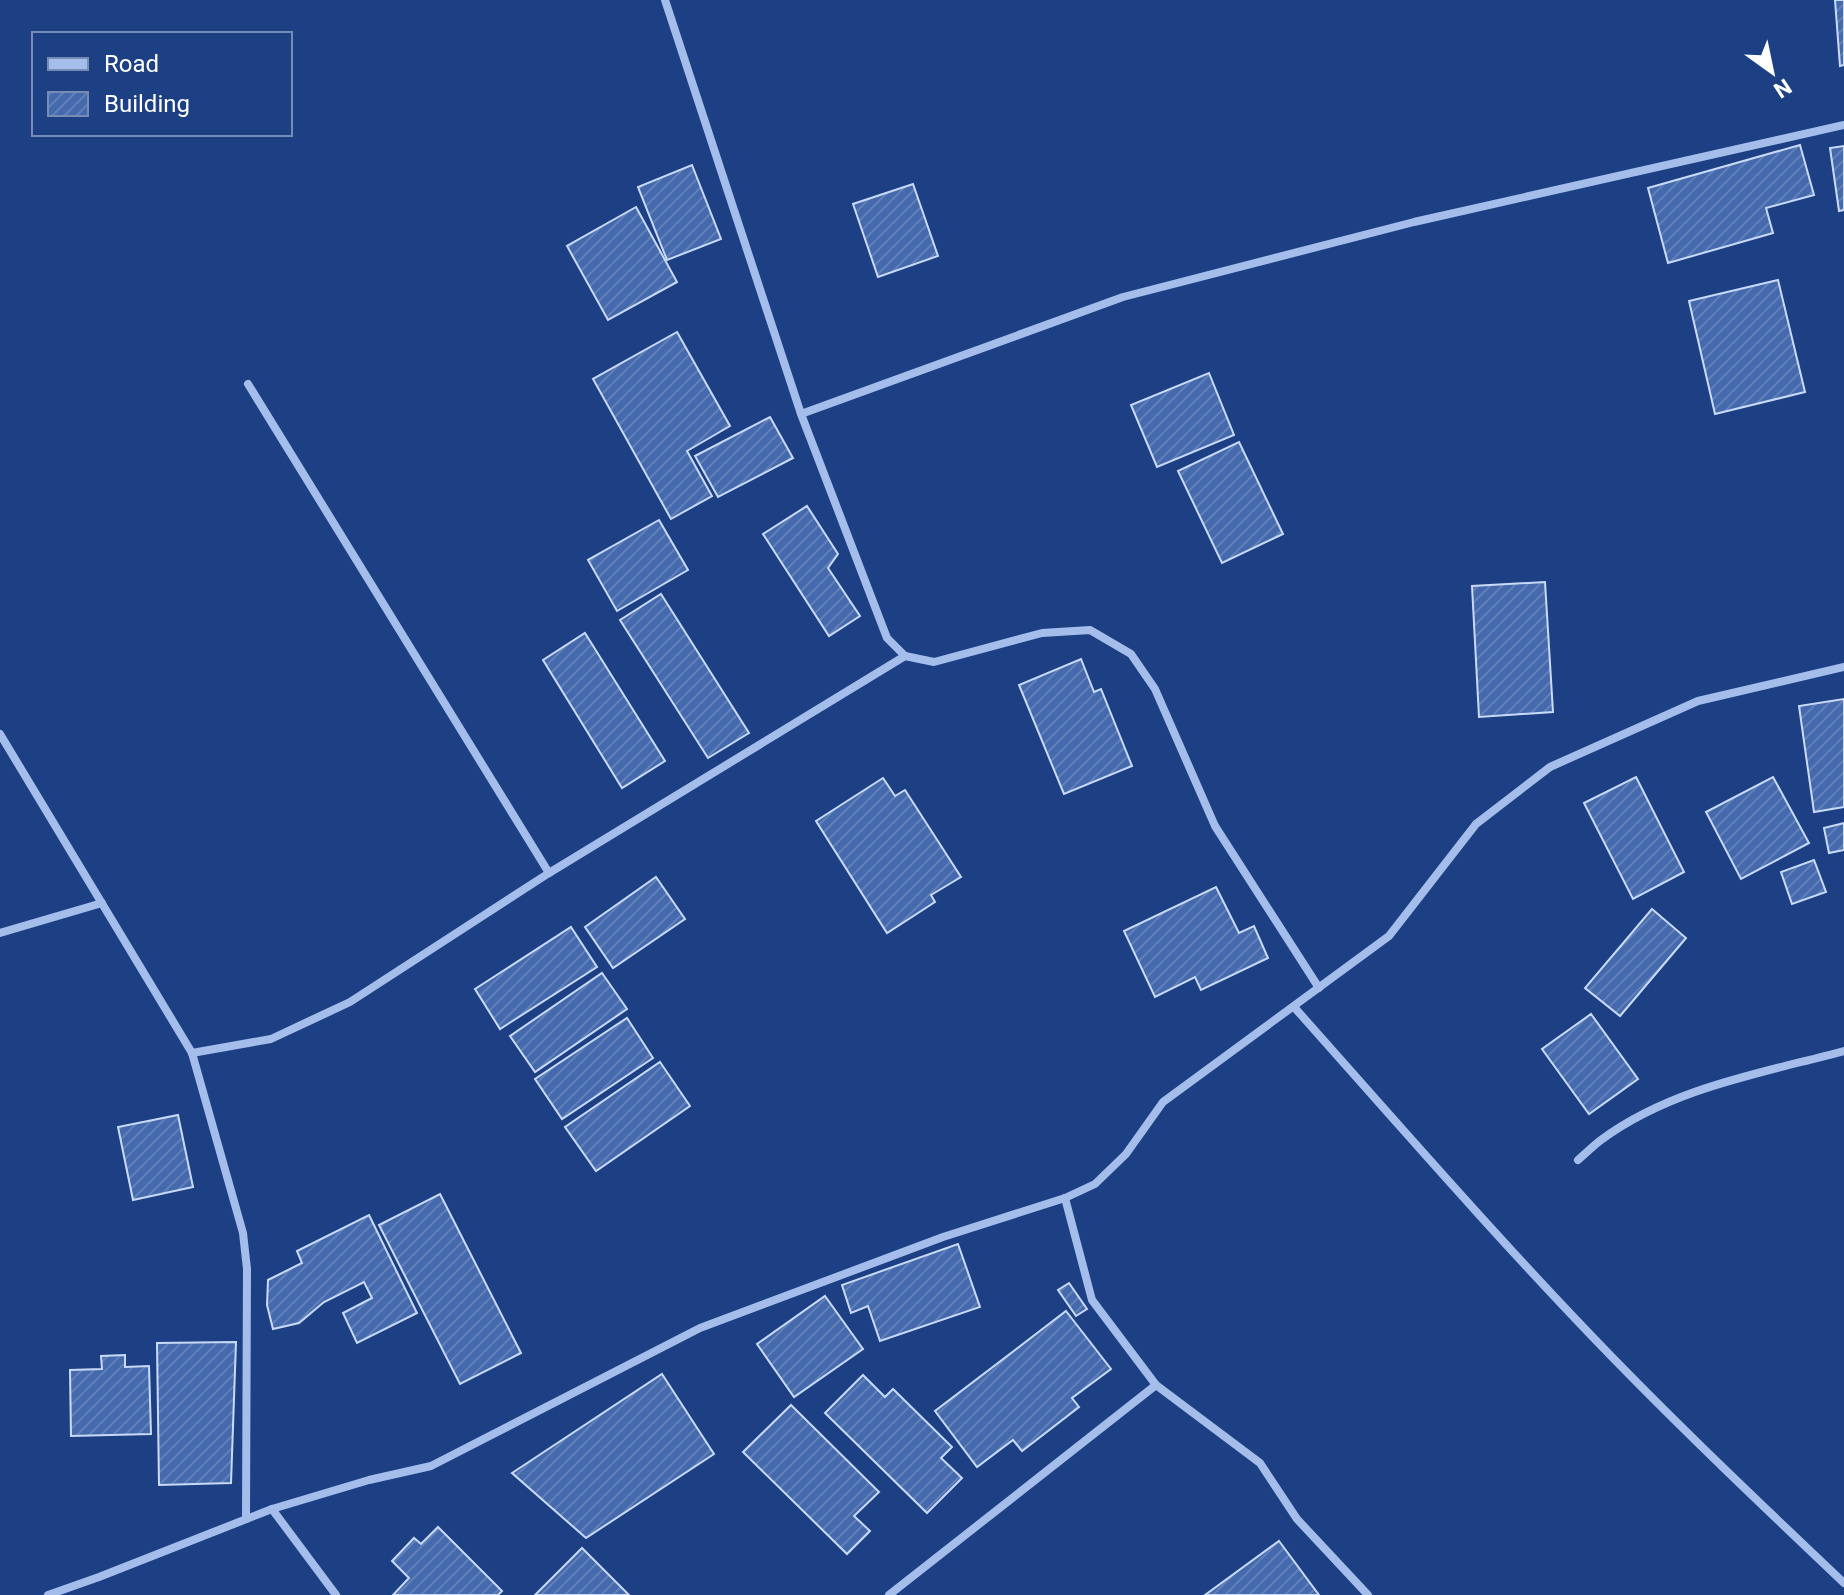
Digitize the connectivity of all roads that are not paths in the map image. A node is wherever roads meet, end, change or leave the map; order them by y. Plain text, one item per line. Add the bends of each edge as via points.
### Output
1 (665, 0) edge
2 (1844, 125) edge
3 (248, 384) dead end
4 (801, 414) junction
5 (905, 656) junction
6 (1844, 667) edge
7 (0, 734) edge
8 (549, 873) junction
9 (102, 903) junction
10 (0, 933) edge
11 (1319, 988) junction
12 (1294, 1007) junction
13 (1844, 1051) edge
14 (192, 1053) junction
15 (1578, 1160) dead end
16 (1065, 1198) junction
17 (1156, 1385) junction
18 (272, 1509) junction
19 (246, 1519) junction
20 (1844, 1583) edge
21 (48, 1595) edge
22 (336, 1595) edge
23 (889, 1595) edge
24 (1368, 1595) edge

1 - 4 street
2 - 4 street via 1414,222 1123,297
3 - 8 street
4 - 5 street via 887,638
5 - 8 street
5 - 11 street via 934,662 1042,633 1090,630 1131,654 1155,689 1215,826
6 - 11 street via 1698,701 1550,767 1476,824 1389,936
7 - 9 street
8 - 14 street via 350,1002 271,1039
9 - 10 street
9 - 14 street
11 - 12 street
12 - 16 street via 1163,1102 1126,1154 1095,1184
12 - 20 street via 1601,1346
13 - 15 street via 1669,1102 1626,1124
14 - 19 street via 243,1233
16 - 17 street via 1092,1300
16 - 18 street via 943,1237 700,1328 431,1466
17 - 23 street
17 - 24 street via 1260,1463 1297,1519
18 - 19 street
18 - 22 street
19 - 21 street

